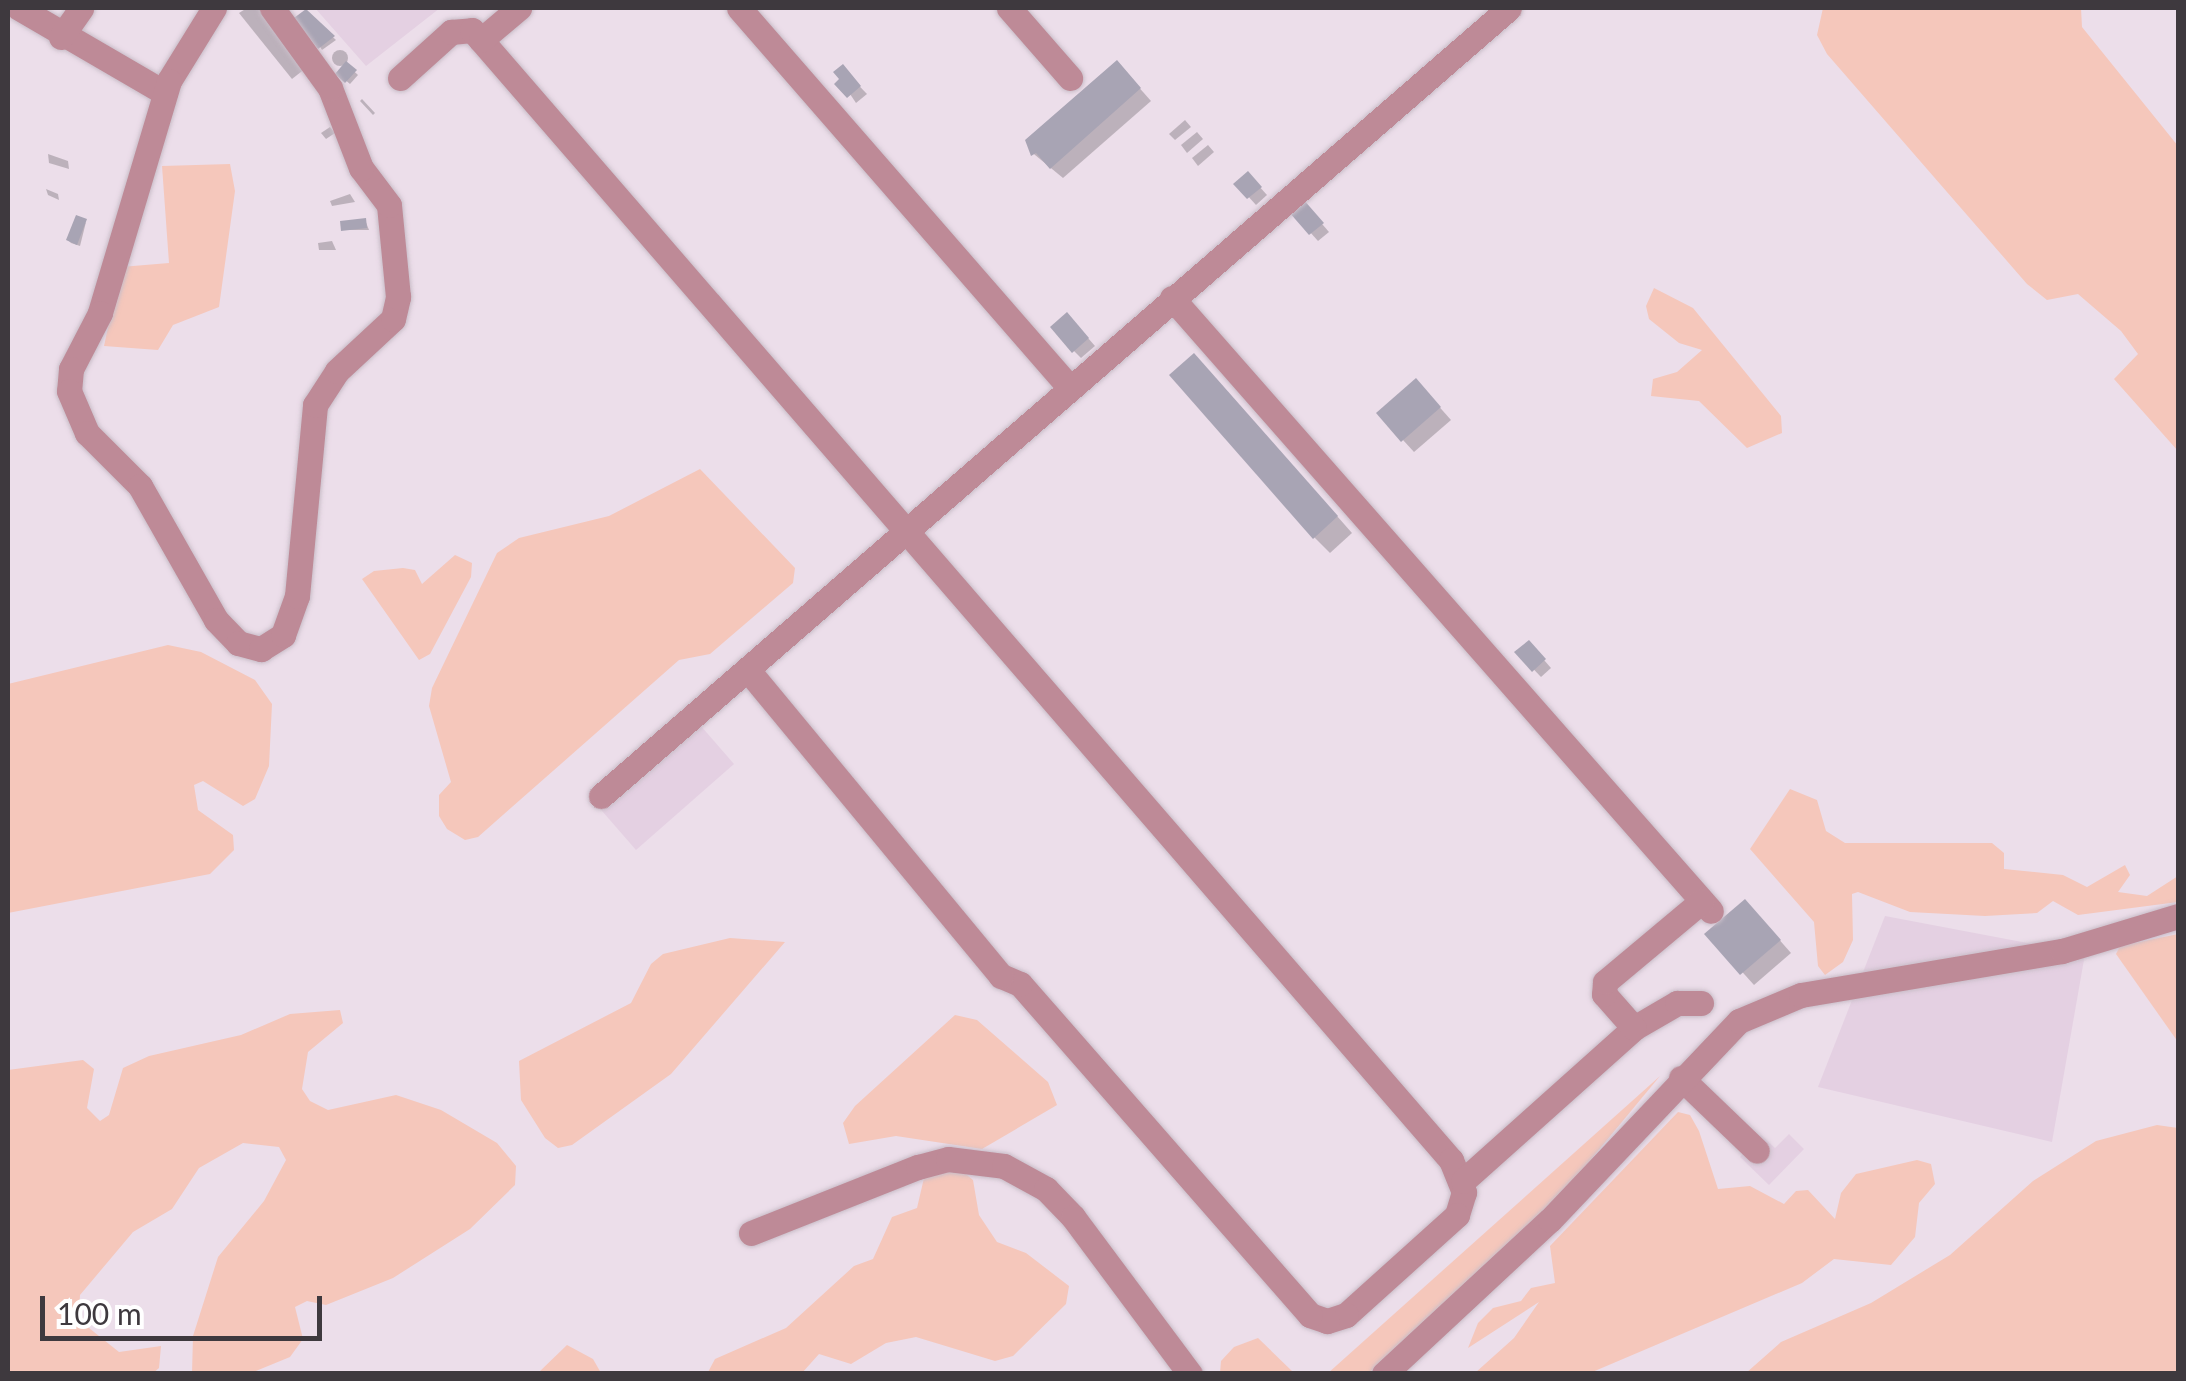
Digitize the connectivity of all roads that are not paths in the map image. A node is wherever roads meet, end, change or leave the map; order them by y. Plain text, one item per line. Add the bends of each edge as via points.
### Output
1 (18, 8) edge
2 (81, 8) edge
3 (214, 8) edge
4 (272, 8) edge
5 (519, 8) edge
6 (740, 8) edge
7 (1010, 8) edge
8 (1509, 8) edge
9 (62, 37) junction
10 (481, 40) junction
11 (400, 78) dead end
12 (1070, 78) dead end
13 (165, 93) junction
14 (1172, 298) junction
15 (1070, 388) junction
16 (907, 532) junction
17 (748, 670) junction
18 (600, 796) dead end
19 (2178, 916) edge
20 (1701, 1003) dead end
21 (1634, 1028) junction
22 (1681, 1078) junction
23 (1757, 1150) dead end
24 (1463, 1182) junction
25 (751, 1232) dead end
26 (1190, 1374) edge
27 (1384, 1374) edge

1 - 9 lane
2 - 9 lane
3 - 13 lane
4 - 13 lane via 330,88 360,168 389,205 398,298 393,318 337,371 316,405 297,596 283,635 262,649 238,643 216,620 140,486 88,433 69,392 71,369 100,312
5 - 10 lane
6 - 15 lane
7 - 12 lane
8 - 14 lane
9 - 13 lane
10 - 11 lane via 472,30 451,32
10 - 16 lane
14 - 15 lane
14 - 21 lane via 1706,906 1606,982 1604,994
15 - 16 lane
16 - 17 lane
16 - 24 lane
17 - 18 lane
17 - 24 lane via 1001,976 1020,984 1310,1315 1327,1321 1346,1314 1440,1234 1456,1215
19 - 22 lane via 2062,951 1801,996 1739,1022
20 - 21 lane via 1677,1003
21 - 24 lane
22 - 23 lane
22 - 27 lane via 1550,1220
25 - 26 lane via 948,1159 1004,1166 1046,1190 1073,1217

